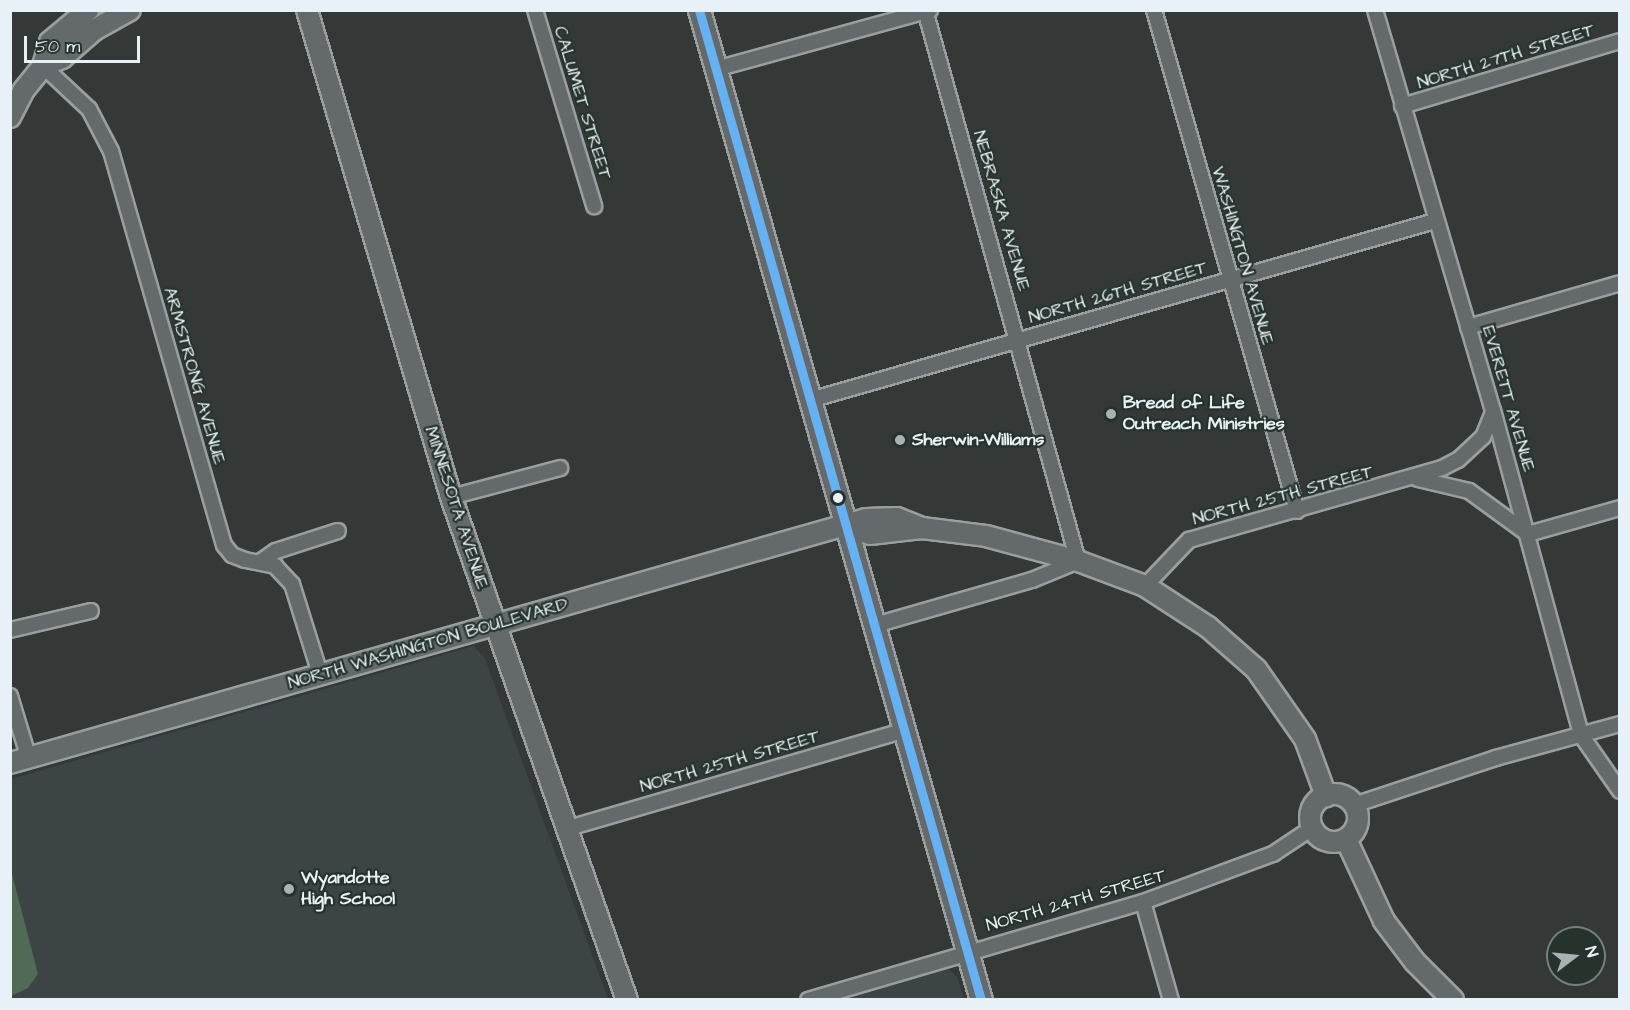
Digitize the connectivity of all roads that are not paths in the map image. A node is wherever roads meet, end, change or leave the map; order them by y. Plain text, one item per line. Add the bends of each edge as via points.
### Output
1 (88, 10) edge
2 (130, 10) edge
3 (307, 10) edge
4 (535, 10) edge
5 (699, 10) edge
6 (1154, 10) edge
7 (1375, 10) edge
8 (927, 11) edge
9 (1620, 41) edge
10 (43, 66) junction
11 (717, 69) junction
12 (1402, 106) junction
13 (10, 117) edge
14 (594, 206) dead end
15 (1435, 221) junction
16 (1230, 279) junction
17 (1620, 283) edge
18 (1468, 327) junction
19 (1020, 341) junction
20 (810, 400) junction
21 (1493, 410) junction
22 (560, 468) dead end
23 (1413, 479) junction
24 (451, 497) junction
25 (1620, 508) edge
26 (1297, 511) junction
27 (847, 528) junction
28 (338, 531) dead end
29 (1528, 534) junction
30 (1078, 561) junction
31 (260, 562) junction
32 (1145, 586) junction
33 (91, 611) dead end
34 (494, 624) junction
35 (875, 625) junction
36 (10, 630) edge
37 (321, 677) junction
38 (10, 696) edge
39 (1620, 724) edge
40 (905, 730) junction
41 (1581, 735) junction
42 (20, 761) edge
43 (1620, 791) edge
44 (1326, 796) junction
45 (1354, 805) junction
46 (1312, 828) junction
47 (565, 829) junction
48 (1346, 839) junction
49 (1143, 902) junction
50 (967, 953) junction
51 (627, 999) edge
52 (808, 999) edge
53 (981, 999) edge
54 (1171, 999) edge
55 (1453, 999) edge

1 - 10 street via 50,42
2 - 10 street via 94,30 62,58
3 - 24 street, MINNESOTA AVENUE
4 - 14 street, CALUMET STREET
5 - 11 main road
6 - 16 street, WASHINGTON AVENUE
7 - 12 street, EVERETT AVENUE
8 - 11 street
8 - 19 street, NEBRASKA AVENUE
9 - 12 street, NORTH 27TH STREET
10 - 13 street via 23,91
10 - 31 street, ARMSTRONG AVENUE via 89,110 101,129 224,545 232,555
11 - 20 main road
12 - 15 street, EVERETT AVENUE
15 - 16 street, NORTH 26TH STREET
15 - 18 street, EVERETT AVENUE
16 - 19 street, NORTH 26TH STREET
16 - 26 street, WASHINGTON AVENUE
17 - 18 street
18 - 21 street, EVERETT AVENUE
19 - 20 street, NORTH 26TH STREET
19 - 30 street, NEBRASKA AVENUE
20 - 27 main road
21 - 23 street, NORTH 25TH STREET via 1489,428 1472,448 1450,464
21 - 29 street, EVERETT AVENUE
22 - 24 street
23 - 26 street, NORTH 25TH STREET
23 - 29 street, NORTH 25TH STREET via 1469,491
24 - 34 street, MINNESOTA AVENUE
25 - 29 street
26 - 32 street, NORTH 25TH STREET via 1189,540
27 - 30 street, NORTH WASHINGTON BOULEVARD via 869,534 922,528 986,536
27 - 34 street, NORTH WASHINGTON BOULEVARD
27 - 35 main road
28 - 31 street via 276,551
29 - 41 street, EVERETT AVENUE
30 - 32 street, NORTH WASHINGTON BOULEVARD
30 - 35 street via 1032,580
31 - 37 street, ARMSTRONG AVENUE via 275,566 292,584
32 - 44 street, NORTH WASHINGTON BOULEVARD via 1208,627 1262,676 1305,739
33 - 36 street
34 - 37 street, NORTH WASHINGTON BOULEVARD
34 - 47 street, MINNESOTA AVENUE
35 - 40 main road
37 - 42 street, NORTH WASHINGTON BOULEVARD
38 - 42 street
39 - 41 street
40 - 47 street, NORTH 25TH STREET
40 - 50 main road
41 - 43 street, EVERETT AVENUE
41 - 45 street
44 - 45 street via 1342,796
44 - 46 street via 1314,806
45 - 48 street via 1356,828
46 - 48 street via 1323,839
46 - 49 street, NORTH 24TH STREET via 1273,854
47 - 51 street, MINNESOTA AVENUE
48 - 55 street via 1384,921 1415,962
49 - 50 street, NORTH 24TH STREET
49 - 54 street
50 - 52 street, NORTH 24TH STREET
50 - 53 main road

